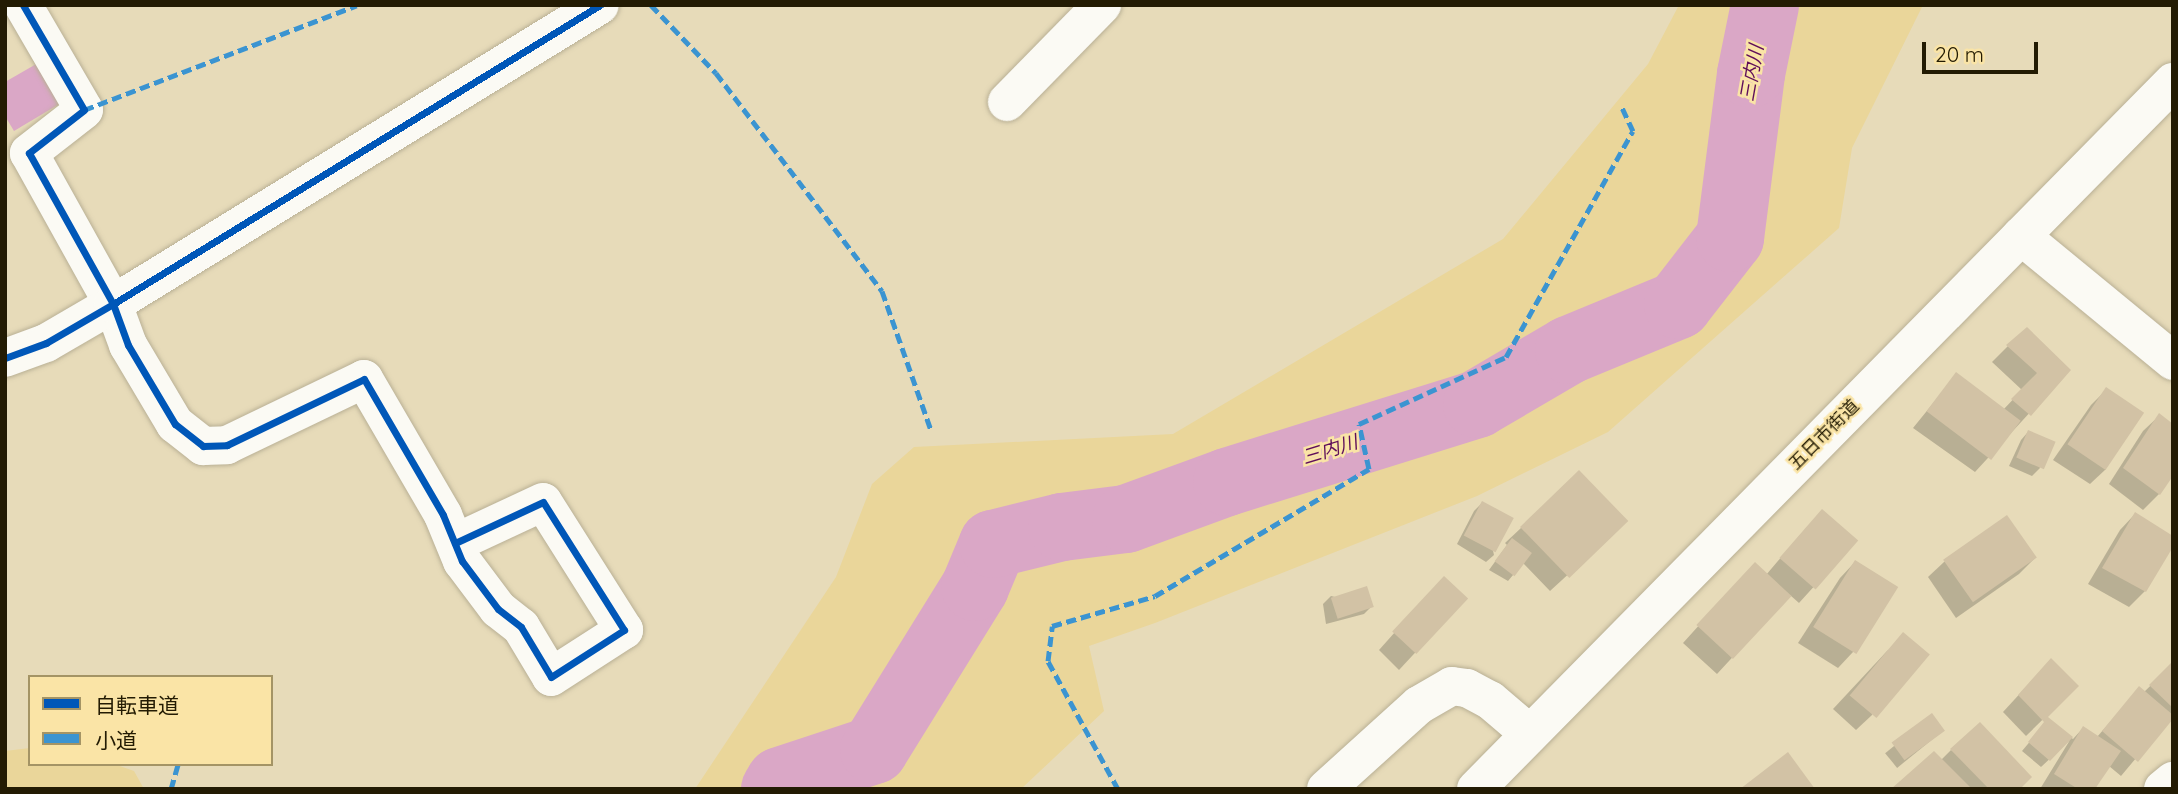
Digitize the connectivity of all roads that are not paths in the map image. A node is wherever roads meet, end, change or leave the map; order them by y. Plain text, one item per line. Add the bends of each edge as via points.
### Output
1 (23, 5) edge
2 (600, 5) edge
3 (1102, 5) edge
4 (2173, 82) edge
5 (1007, 102) dead end
6 (2021, 236) junction
7 (113, 304) junction
8 (5, 358) edge
9 (2173, 361) edge
10 (455, 543) junction
11 (1530, 734) junction
12 (2173, 781) edge
13 (1326, 789) edge
14 (1476, 789) edge
15 (2163, 789) edge

1 - 7 street via 84,110 29,153
2 - 7 street
3 - 5 street
4 - 6 street, 五日市街道
6 - 9 street
6 - 11 street, 五日市街道
7 - 8 street via 46,343
7 - 10 street via 128,345 175,424 203,446 227,445 364,379 443,514
10 - 10 street via 462,561 498,610 521,627 551,677 624,630 543,502
11 - 13 street via 1490,700 1452,686 1419,705
11 - 14 street, 五日市街道
12 - 15 street

